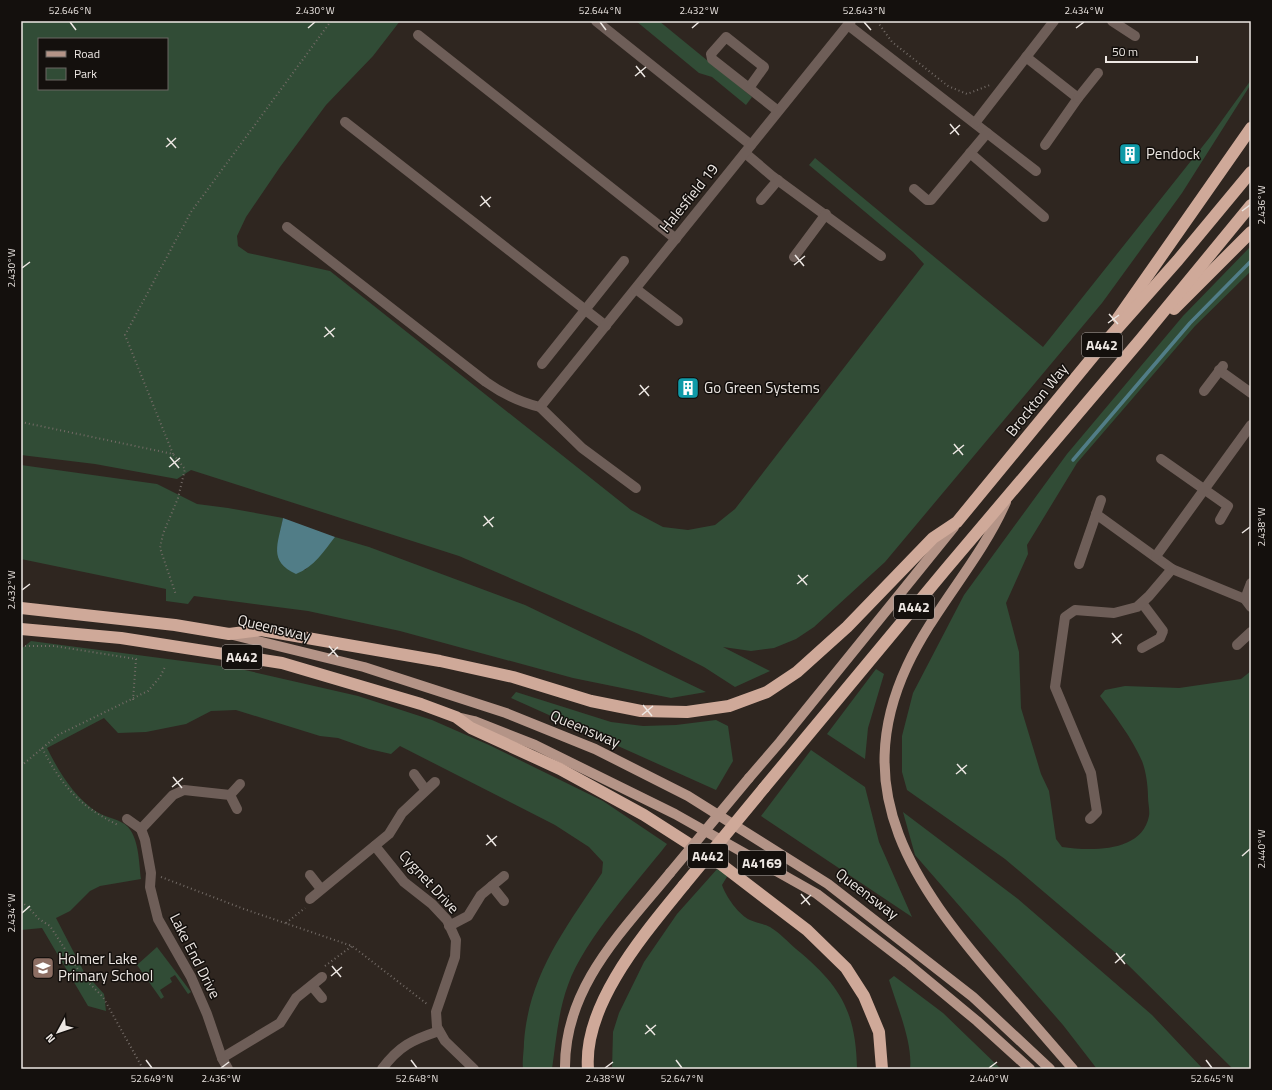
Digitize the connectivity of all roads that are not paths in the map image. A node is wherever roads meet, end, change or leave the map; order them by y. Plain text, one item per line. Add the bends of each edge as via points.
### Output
1 (596, 21) edge
2 (1054, 21) edge
3 (1112, 21) edge
4 (850, 23) edge
5 (418, 36) dead end
6 (1135, 36) dead end
7 (1026, 57) junction
8 (1098, 72) dead end
9 (749, 88) junction
10 (1078, 98) junction
11 (778, 111) junction
12 (345, 122) dead end
13 (975, 123) junction
14 (1251, 128) edge
15 (987, 132) junction
16 (1045, 145) dead end
17 (748, 149) junction
18 (970, 154) junction
19 (1036, 170) dead end
20 (1251, 172) edge
21 (778, 180) junction
22 (914, 189) dead end
23 (761, 200) dead end
24 (1251, 204) edge
25 (826, 214) junction
26 (1044, 217) dead end
27 (287, 227) dead end
28 (1251, 232) edge
29 (676, 239) junction
30 (881, 256) dead end
31 (794, 257) dead end
32 (624, 261) dead end
33 (636, 289) junction
34 (585, 310) junction
35 (678, 321) dead end
36 (606, 326) junction
37 (1142, 339) junction
38 (1100, 348) junction
39 (542, 364) dead end
40 (1204, 390) dead end
41 (1251, 393) edge
42 (540, 407) junction
43 (1251, 425) edge
44 (1161, 459) dead end
45 (636, 488) dead end
46 (1204, 489) junction
47 (1010, 494) junction
48 (1101, 500) dead end
49 (1096, 514) junction
50 (1220, 520) dead end
51 (957, 522) junction
52 (1156, 556) junction
53 (1079, 564) dead end
54 (1172, 569) junction
55 (1251, 583) edge
56 (1142, 603) junction
57 (1248, 603) edge
58 (21, 608) edge
59 (21, 629) edge
60 (1251, 632) edge
61 (230, 634) junction
62 (1237, 645) dead end
63 (1142, 648) dead end
64 (456, 717) junction
65 (414, 774) dead end
66 (435, 782) dead end
67 (240, 784) dead end
68 (425, 789) junction
69 (230, 795) junction
70 (237, 809) dead end
71 (1090, 819) dead end
72 (123, 823) road end
73 (141, 830) junction
74 (375, 846) junction
75 (310, 875) dead end
76 (504, 876) dead end
77 (492, 886) junction
78 (321, 889) junction
79 (310, 899) road end
80 (504, 901) dead end
81 (449, 926) junction
82 (322, 977) road end
83 (312, 986) junction
84 (322, 998) dead end
85 (439, 1031) junction
86 (222, 1058) junction
87 (228, 1069) edge
88 (382, 1069) edge
89 (474, 1069) edge
90 (565, 1069) edge
91 (588, 1069) edge
92 (882, 1069) edge
93 (1030, 1069) edge
94 (1050, 1069) edge
95 (1073, 1069) edge

1 - 17 street
2 - 7 street
3 - 6 street
4 - 11 street, Halesfield 19
4 - 13 street
5 - 29 street
7 - 10 street
7 - 13 street
8 - 10 street
9 - 9 street via 712,59 712,54 726,37 764,68
9 - 11 street
10 - 16 street
11 - 17 street, Halesfield 19
12 - 34 street
13 - 15 street
14 - 38 highway, A442 via 1126,306
15 - 18 street
15 - 19 street
17 - 21 street
17 - 29 street, Halesfield 19
18 - 22 street via 931,200 927,200
18 - 26 street
20 - 38 highway, Brockton Way / A442
21 - 23 street
21 - 25 street
24 - 37 highway, A442
25 - 30 street
25 - 31 street
27 - 42 street via 502,394
28 - 37 highway, A442
29 - 33 street, Halesfield 19
32 - 34 street
33 - 35 street
33 - 36 street, Halesfield 19
34 - 36 street
34 - 39 street
36 - 42 street, Halesfield 19
37 - 47 highway, A442
38 - 51 highway, Brockton Way / A442
40 - 41 street via 1221,368
42 - 45 street via 582,448
43 - 46 street
44 - 46 street
46 - 50 street via 1228,506
46 - 52 street
47 - 91 highway, A442, bridge via 650,926 627,958 603,999 592,1033
47 - 95 main road via 995,527 937,613 906,667 889,716 885,758 886,784 891,813 918,877 944,916
48 - 49 street
49 - 52 street
49 - 53 street
51 - 61 highway, A442 via 933,538 847,628 797,672 767,692 729,706 687,712 641,711 591,701 513,677 440,661 261,630
51 - 90 main road, bridge via 807,709 612,944 590,975 578,1002 569,1029
52 - 54 street
54 - 56 street
54 - 57 street
55 - 57 street
56 - 63 street via 1163,631 1160,638
56 - 71 street via 1137,607 1114,613 1075,610 1065,617 1055,687 1091,773 1097,812
58 - 61 highway, Queensway / A442 via 175,625
59 - 64 highway, Queensway / A442 via 121,638 282,663 381,691
60 - 62 street
61 - 94 main road, Queensway / A4169 via 364,667 506,714 595,749 688,796 828,884 973,997
64 - 92 highway, A442 via 471,728 560,769 644,815 722,865 807,930 846,968 864,996 879,1032
64 - 93 main road, Queensway / A4169 via 474,721 535,745 675,814 817,894 907,963
65 - 68 street
66 - 68 street
67 - 69 street
68 - 74 street via 402,813 389,834
69 - 70 street
69 - 73 street via 184,790 174,795
72 - 73 street
73 - 86 street, Lake End Drive via 158,919 191,977
74 - 78 street
74 - 81 street, Cygnet Drive via 404,882 432,904 447,920
75 - 78 street
76 - 77 street
77 - 80 street
77 - 81 street via 481,895 468,916
78 - 79 street
81 - 85 street, Cygnet Drive via 456,940 455,957 436,1012
82 - 83 street
83 - 84 street
83 - 86 street via 296,998 280,1023
85 - 88 street via 415,1039 394,1054
85 - 89 street, Cygnet Drive via 445,1041
86 - 87 street, Lake End Drive

